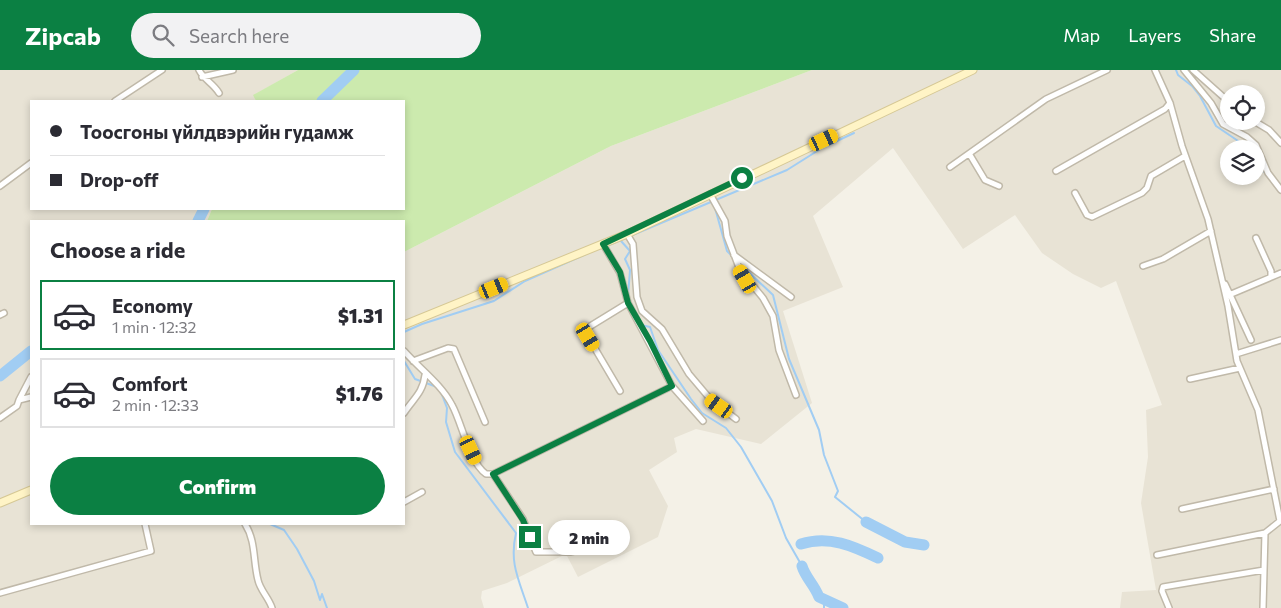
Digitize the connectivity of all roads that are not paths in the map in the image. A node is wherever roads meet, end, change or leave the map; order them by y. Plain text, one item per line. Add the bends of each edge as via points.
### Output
1 (162, 70) edge
2 (199, 70) edge
3 (233, 70) edge
4 (973, 70) edge
5 (1106, 70) edge
6 (1155, 70) edge
7 (1184, 70) edge
8 (1193, 70) edge
9 (154, 73) edge
10 (202, 78) junction
11 (219, 93) dead end
12 (1220, 94) edge
13 (116, 100) edge
14 (1170, 103) junction
15 (1265, 128) edge
16 (1281, 143) edge
17 (970, 154) junction
18 (1186, 156) junction
19 (30, 163) edge
20 (950, 167) dead end
21 (1056, 171) dead end
22 (0, 186) edge
23 (999, 186) dead end
24 (1281, 190) edge
25 (1075, 193) dead end
26 (710, 194) junction
27 (1211, 231) junction
28 (627, 234) junction
29 (1256, 238) dead end
30 (603, 244) junction
31 (734, 255) junction
32 (1143, 266) dead end
33 (1281, 272) edge
34 (1220, 273) junction
35 (1271, 277) junction
36 (1229, 295) junction
37 (790, 297) dead end
38 (628, 303) junction
39 (405, 325) edge
40 (1251, 340) dead end
41 (1281, 340) edge
42 (405, 352) edge
43 (1236, 354) junction
44 (413, 361) junction
45 (1240, 368) junction
46 (425, 375) junction
47 (30, 379) edge
48 (1190, 379) dead end
49 (672, 386) junction
50 (620, 391) dead end
51 (796, 395) dead end
52 (30, 397) edge
53 (19, 400) junction
54 (405, 412) edge
55 (0, 418) edge
56 (736, 419) dead end
57 (703, 421) dead end
58 (485, 422) dead end
59 (493, 474) junction
60 (1274, 489) junction
61 (30, 490) edge
62 (422, 492) dead end
63 (405, 501) edge
64 (0, 503) edge
65 (1182, 510) dead end
66 (145, 525) edge
67 (245, 525) edge
68 (1264, 533) junction
69 (582, 549) dead end
70 (1158, 554) dead end
71 (1264, 570) junction
72 (0, 593) edge
73 (272, 608) edge
74 (1169, 608) edge
75 (1263, 608) edge

1 - 9 street
2 - 10 street
3 - 10 street
4 - 26 main road
5 - 17 street via 1046,99
6 - 14 street
7 - 24 street via 1223,124 1256,145 1268,173
8 - 12 street
9 - 13 street
10 - 11 street via 213,83
14 - 18 street
14 - 21 street via 1165,109
15 - 16 street
17 - 20 street
17 - 23 street via 985,180
18 - 25 street via 1151,176 1142,193 1092,217
18 - 27 street
19 - 22 street
26 - 28 main road
26 - 31 street via 725,220
27 - 32 street via 1163,259
27 - 34 street
28 - 30 main road
28 - 56 street via 633,244 637,297 642,311 662,329 689,374 711,400
29 - 35 street
30 - 38 street via 620,272
30 - 39 main road
31 - 37 street
31 - 51 street via 745,279 773,316 779,350
33 - 35 street
34 - 36 street
34 - 43 street
35 - 36 street
36 - 40 street
38 - 49 street
38 - 50 street via 584,330
41 - 43 street
42 - 44 street
43 - 45 street
44 - 46 street
44 - 58 street via 448,348 454,349
45 - 48 street
45 - 60 street via 1258,410
46 - 54 street via 424,387
46 - 59 street via 442,388 482,470
47 - 53 street
49 - 57 street
49 - 59 street
52 - 53 street
53 - 55 street via 17,406
59 - 69 street via 523,520 536,552
60 - 65 street
60 - 68 street via 1280,521
61 - 64 main road
62 - 63 street
66 - 72 street via 151,551
67 - 73 street via 252,534 259,584
68 - 70 street
68 - 71 street
71 - 74 street via 1163,587
71 - 75 street

